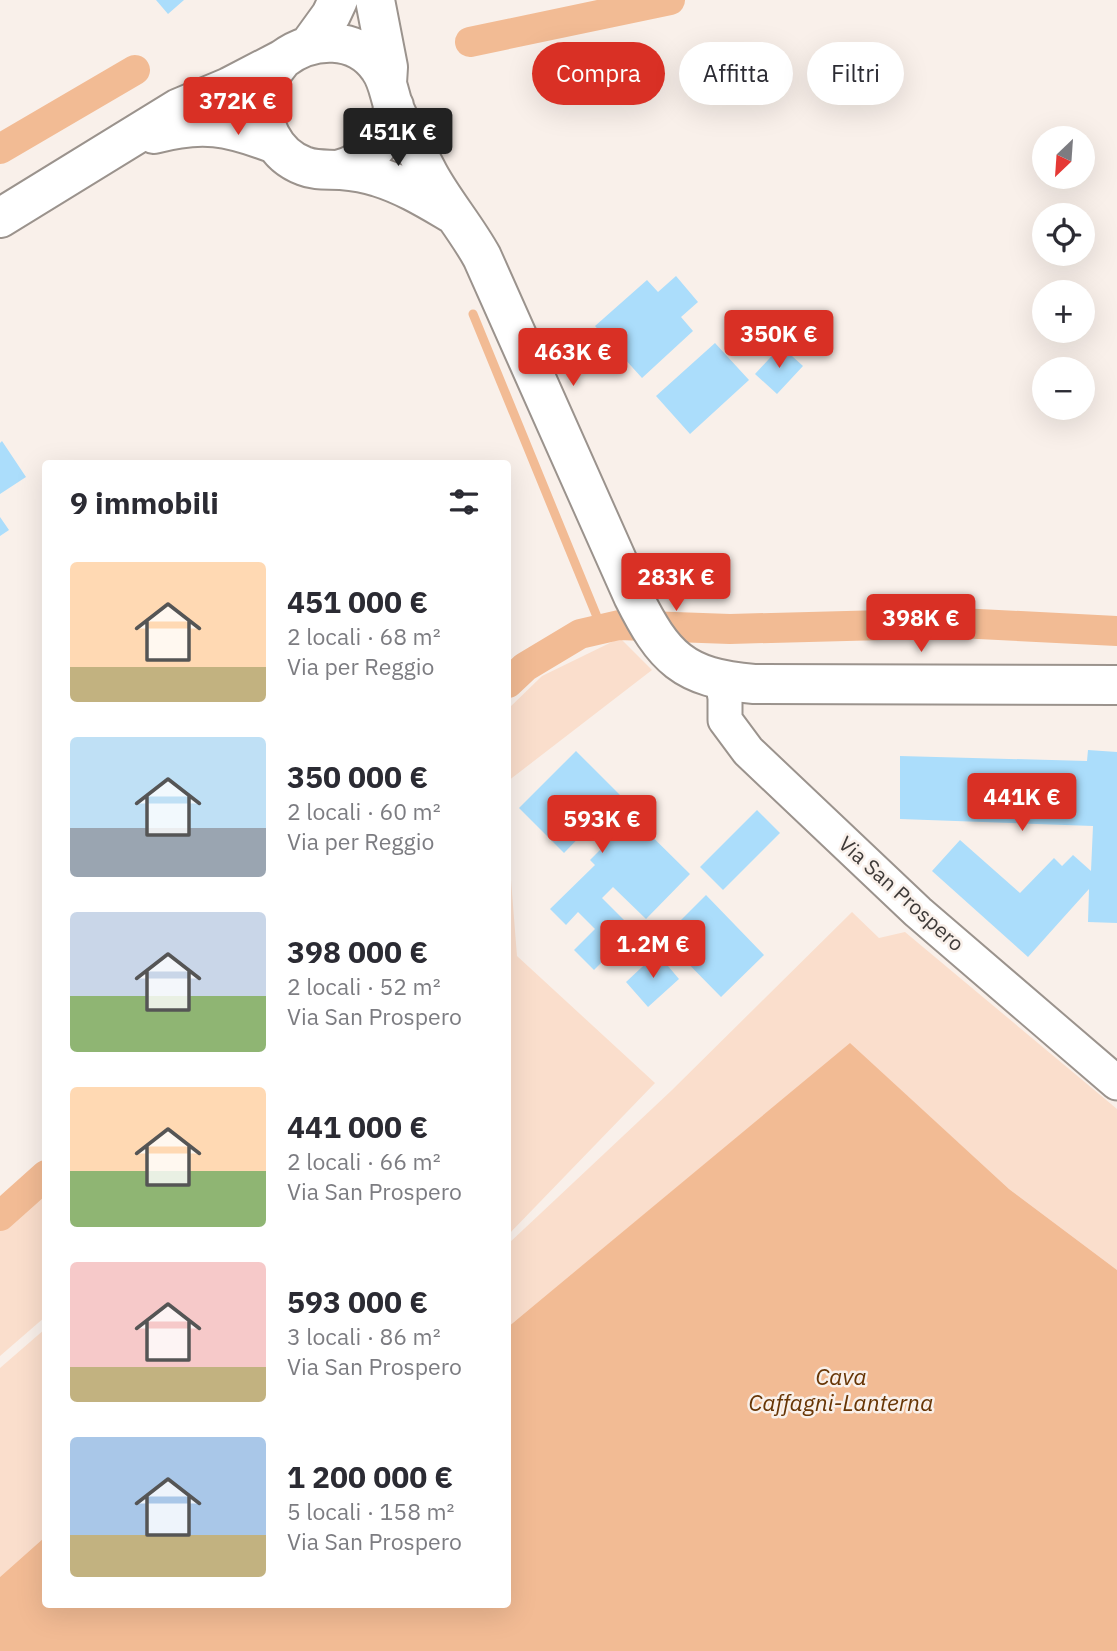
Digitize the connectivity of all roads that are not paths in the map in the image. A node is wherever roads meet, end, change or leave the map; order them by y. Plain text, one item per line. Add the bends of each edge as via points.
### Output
1 (338, 0) edge
2 (375, 0) edge
3 (297, 51) junction
4 (391, 94) junction
5 (128, 141) junction
6 (275, 144) junction
7 (338, 170) junction
8 (455, 216) junction
9 (0, 218) edge
10 (722, 681) junction
11 (1117, 685) edge
12 (1117, 1083) edge

1 - 3 main road via 331,15
2 - 4 main road
3 - 4 main road via 329,41 364,53 378,66
3 - 5 main road via 178,108
3 - 6 main road via 272,73 265,90 264,118
4 - 7 main road via 386,133 371,154
4 - 8 main road
5 - 6 main road via 195,126 246,133
5 - 9 main road
6 - 7 main road via 303,166
7 - 8 main road via 396,183
8 - 10 main road via 482,257 644,618 675,659
10 - 11 main road
10 - 12 street, Via San Prospero via 725,720 748,751 918,912

